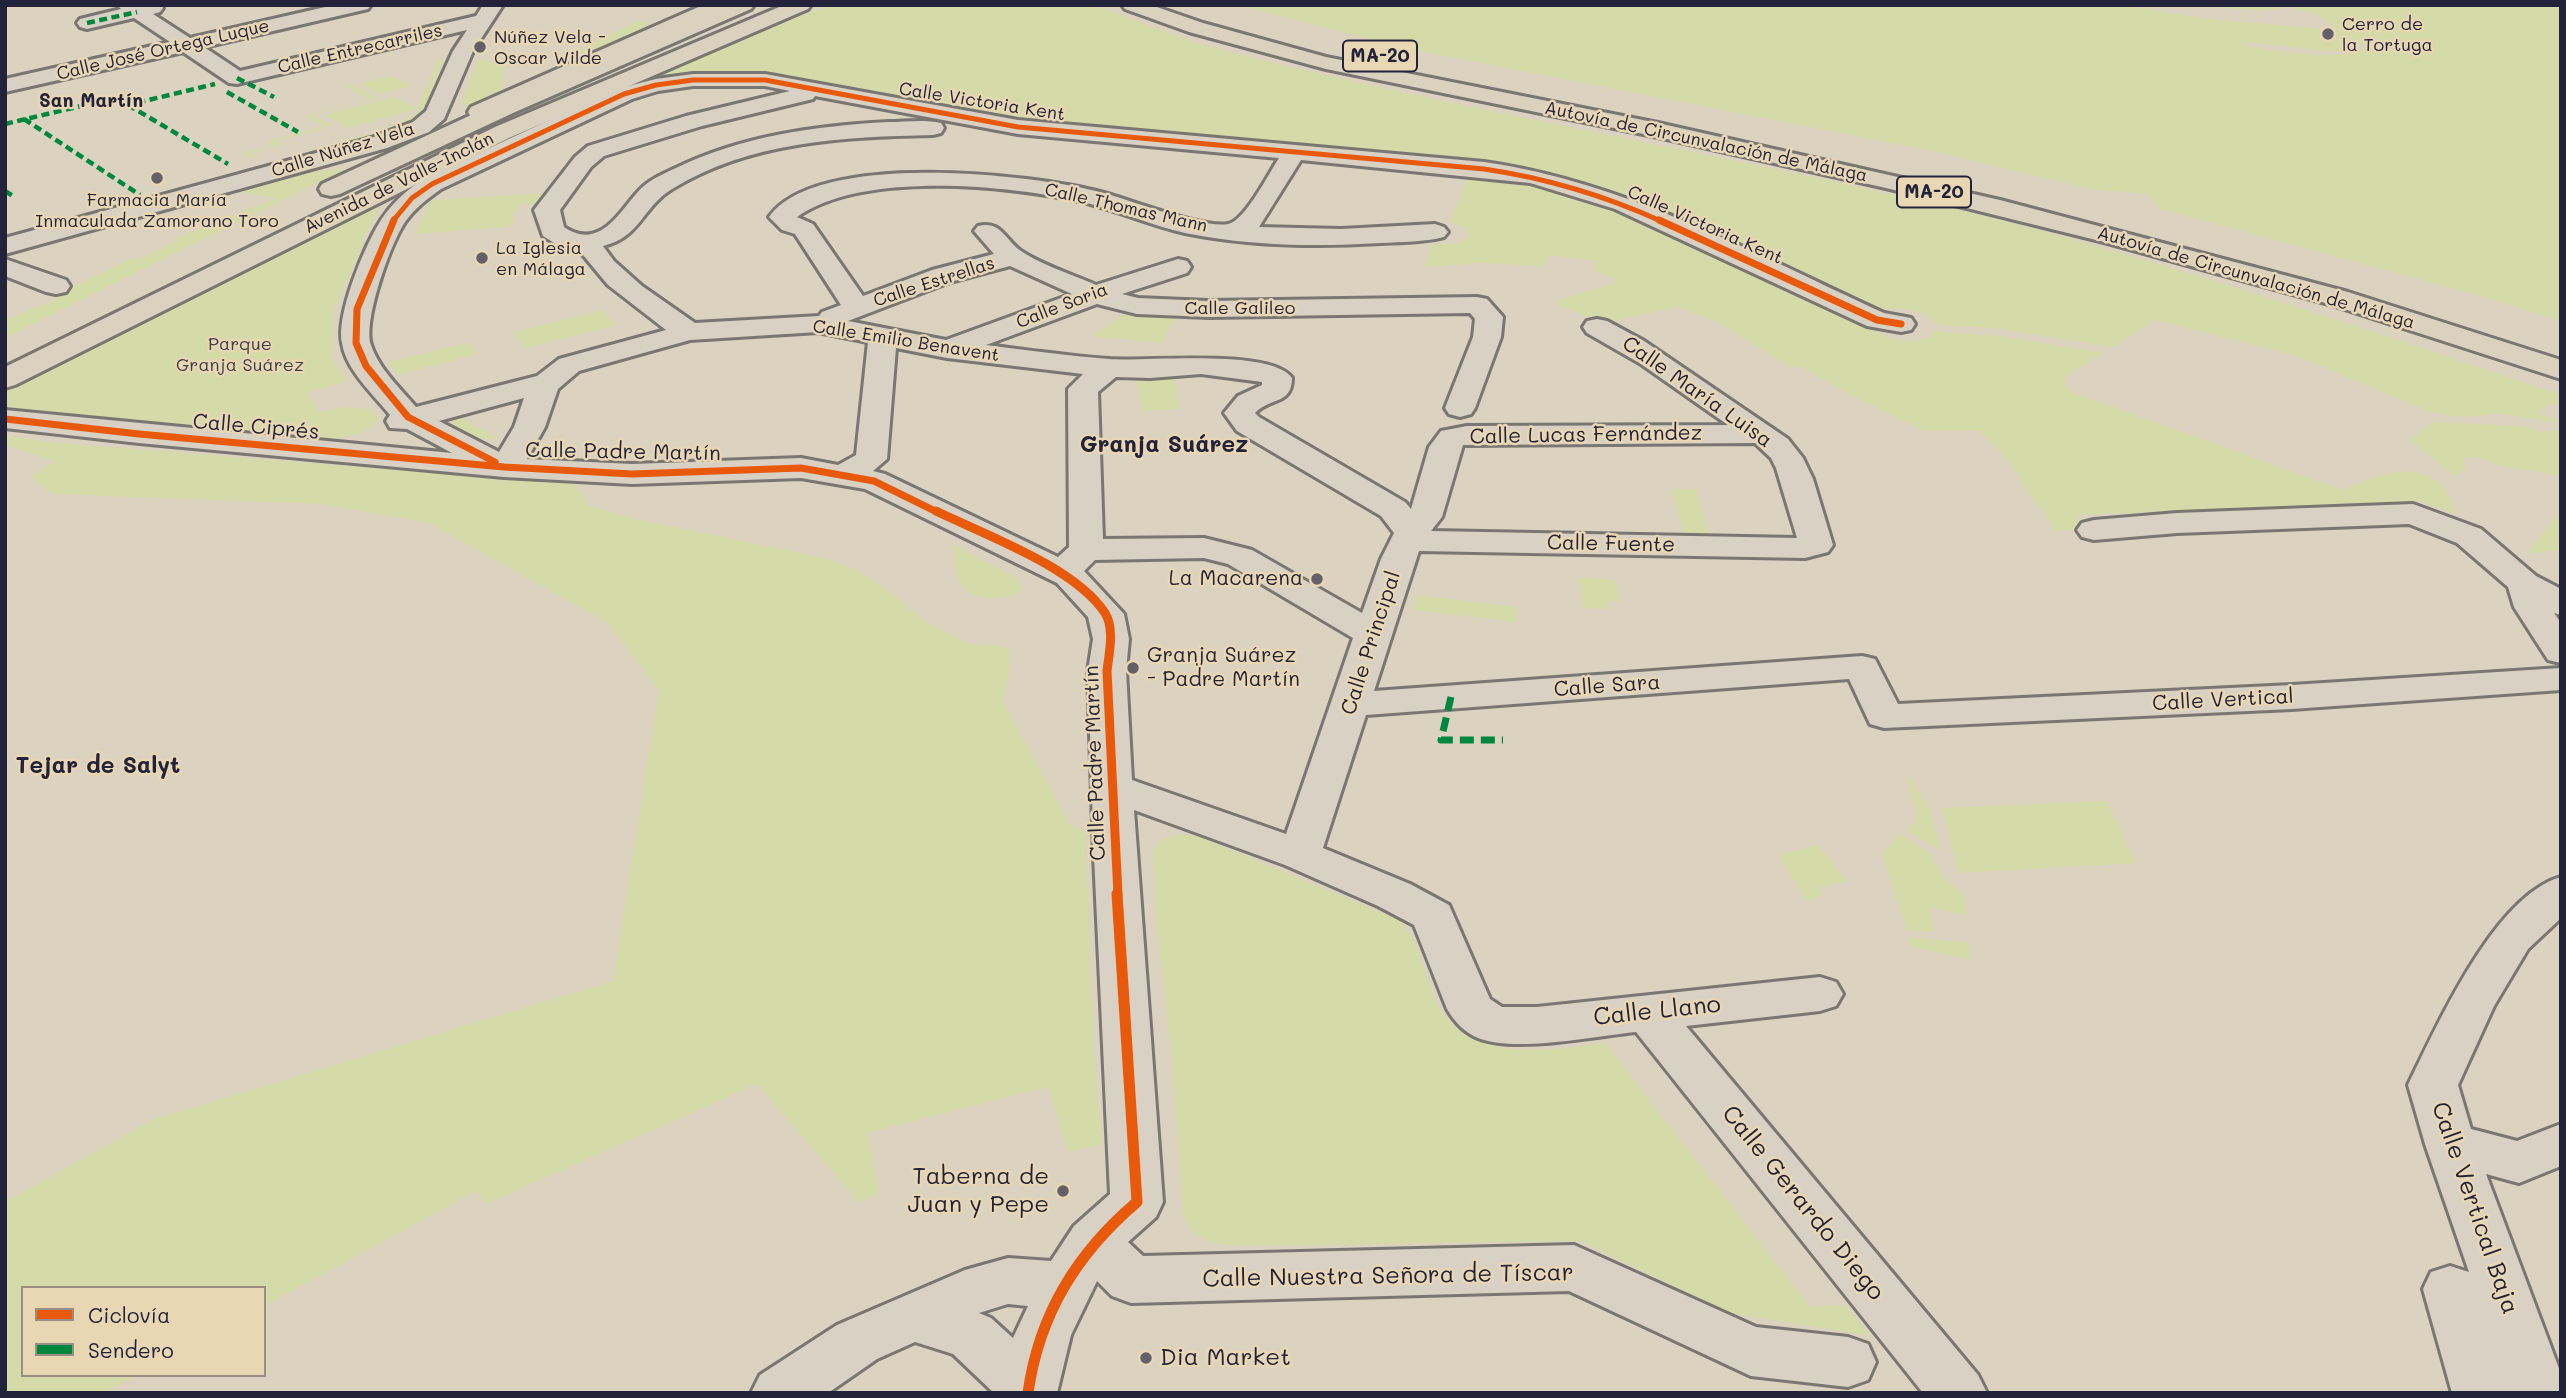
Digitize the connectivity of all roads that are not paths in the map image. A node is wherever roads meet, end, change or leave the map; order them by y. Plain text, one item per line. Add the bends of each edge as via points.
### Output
1 (168, 5) edge
2 (362, 5) edge
3 (720, 5) edge
4 (744, 5) edge
5 (801, 5) edge
6 (1132, 5) edge
7 (1181, 5) edge
8 (132, 9) edge
9 (488, 12) edge
10 (87, 23) dead end
11 (188, 45) junction
12 (5, 86) edge
13 (824, 90) junction
14 (920, 110) junction
15 (1018, 127) junction
16 (901, 129) junction
17 (1294, 152) junction
18 (331, 189) junction
19 (294, 208) dead end
20 (256, 226) dead end
21 (987, 231) dead end
22 (1234, 231) junction
23 (1435, 232) dead end
24 (588, 242) junction
25 (5, 246) edge
26 (1012, 257) junction
27 (181, 263) dead end
28 (5, 267) edge
29 (1178, 267) dead end
30 (56, 286) dead end
31 (1097, 295) junction
32 (1478, 305) joint
33 (856, 308) junction
34 (2495, 323) dead end
35 (818, 324) junction
36 (1901, 324) dead end
37 (1598, 327) dead end
38 (689, 332) junction
39 (883, 338) junction
40 (947, 349) junction
41 (1109, 368) junction
42 (2561, 370) edge
43 (5, 379) edge
44 (544, 383) junction
45 (408, 417) junction
46 (5, 419) edge
47 (1456, 423) junction
48 (1761, 434) junction
49 (335, 452) junction
50 (418, 460) junction
51 (504, 467) junction
52 (844, 475) junction
53 (2094, 530) dead end
54 (1409, 538) junction
55 (1816, 545) joint
56 (1074, 561) junction
57 (2540, 592) edge
58 (1372, 634) junction
59 (2561, 652) edge
60 (2561, 679) edge
61 (1351, 704) junction
62 (1884, 716) joint
63 (1112, 787) junction
64 (1198, 818) junction
65 (1300, 855) junction
66 (1115, 856) junction
67 (2561, 892) edge
68 (1821, 994) dead end
69 (1648, 1013) junction
70 (1492, 1025) joint
71 (2450, 1144) junction
72 (2561, 1144) edge
73 (1079, 1264) junction
74 (2450, 1289) dead end
75 (916, 1318) junction
76 (1848, 1362) dead end
77 (1028, 1391) edge
78 (780, 1393) edge
79 (1958, 1393) edge
80 (2481, 1393) edge
81 (2539, 1393) edge

1 - 8 street
2 - 11 street, Calle José Ortega Luque
3 - 18 main road, Avenida de Valle-Inclán via 493,106
4 - 18 main road
5 - 43 main road, Avenida de Valle-Inclán via 503,132
6 - 42 main road, Autovía de Circunvalación de Málaga / MA-20 via 1325,63 1900,184 2183,254
7 - 34 main road, Autovía de Circunvalación de Málaga / MA-20 via 1277,32 1938,171 2271,257
8 - 10 street
8 - 11 street
9 - 11 street, Calle Entrecarriles via 237,78
9 - 25 street, Calle Núñez Vela via 463,51 436,114 421,127 379,143
11 - 12 street, Calle José Ortega Luque
13 - 14 street, Calle Victoria Kent
13 - 24 street via 694,121 596,151 547,210 552,230 570,242
13 - 45 street, Calle Victoria Kent via 731,78 656,85 624,94 528,137 412,198 392,222 376,257 357,309 356,343 366,366
14 - 15 street, Calle Victoria Kent
14 - 16 street via 920,120
15 - 16 street
15 - 17 street, Calle Victoria Kent
16 - 24 street via 828,133 713,159 648,195 625,226
17 - 22 street via 1250,222
17 - 36 street, Calle Victoria Kent via 1484,169 1577,188 1877,320
18 - 19 main road, Avenida de Valle-Inclán
20 - 27 main road
21 - 26 street
22 - 23 street, Calle Thomas Mann via 1313,238
22 - 33 street, Calle Thomas Mann via 1185,225 1079,194 1021,185 893,183 834,190 798,204 782,217 804,229
24 - 38 street via 596,256 652,309
26 - 31 street, Calle Galileo
26 - 33 street, Calle Estrellas via 942,276
28 - 30 street
29 - 31 street, Calle Soria
31 - 32 street, Calle Galileo via 1137,306 1208,309
31 - 40 street, Calle Soria
32 - 47 street, Calle Principal via 1489,317 1487,337
33 - 35 street, Calle Estrellas
35 - 38 street, Calle Emilio Benavent
35 - 39 street, Calle Emilio Benavent
37 - 48 street, Calle María Luisa via 1635,346
38 - 44 street, Calle Emilio Benavent via 569,365
39 - 40 street, Calle Emilio Benavent
39 - 52 street via 870,459
40 - 41 street, Calle Emilio Benavent
41 - 54 street, Calle Emilio Benavent via 1201,365 1247,369 1277,378 1277,389 1249,402 1239,413 1248,424 1393,509
41 - 56 street via 1083,389
44 - 45 street, Calle Emilio Benavent
44 - 51 street via 525,438
45 - 49 street via 372,439
45 - 50 street, Calle Victoria Kent
45 - 51 street, Calle Victoria Kent
46 - 49 street, Calle Ciprés
47 - 48 street, Calle Lucas Fernández via 1506,435
47 - 54 street, Calle Principal via 1425,517
48 - 55 street, Calle María Luisa via 1786,456 1804,496
49 - 50 street, Calle Ciprés
50 - 51 street, Calle Ciprés
51 - 52 street, Calle Padre Martín via 632,474 801,468
52 - 56 street, Calle Padre Martín via 874,481
53 - 57 street via 2413,514 2469,536
54 - 55 street, Calle Fuente
54 - 58 street, Calle Principal
56 - 58 street via 1204,548 1240,557
56 - 63 street, Calle Padre Martín via 1069,576 1105,614 1111,639 1107,671
57 - 59 street via 2532,607
58 - 61 street, Calle Principal
60 - 62 street, Calle Vertical
61 - 62 street, Calle Sara via 1862,667
61 - 65 street, Calle Principal
63 - 64 street, Calle Padre Martín
63 - 66 street, Calle Padre Martín
64 - 65 street, Calle Padre Martín
64 - 66 street, Calle Padre Martín via 1168,818 1141,830
65 - 70 street, Calle Padre Martín via 1433,916 1471,1009
66 - 73 street, Calle Padre Martín via 1137,1202
67 - 71 street, Calle Vertical Baja via 2512,939 2472,1003 2433,1085
68 - 69 street, Calle Llano
69 - 70 street, Calle Llano
69 - 79 street, Calle Gerardo Diego
71 - 72 street via 2519,1162
71 - 81 street, Calle Vertical Baja
73 - 75 street via 965,1294
73 - 76 street, Calle Nuestra Señora de Tíscar via 1131,1280 1574,1268 1751,1351
73 - 77 street, Calle Padre Martín via 1044,1331
74 - 80 street
75 - 77 street via 971,1335
75 - 78 street via 857,1342

